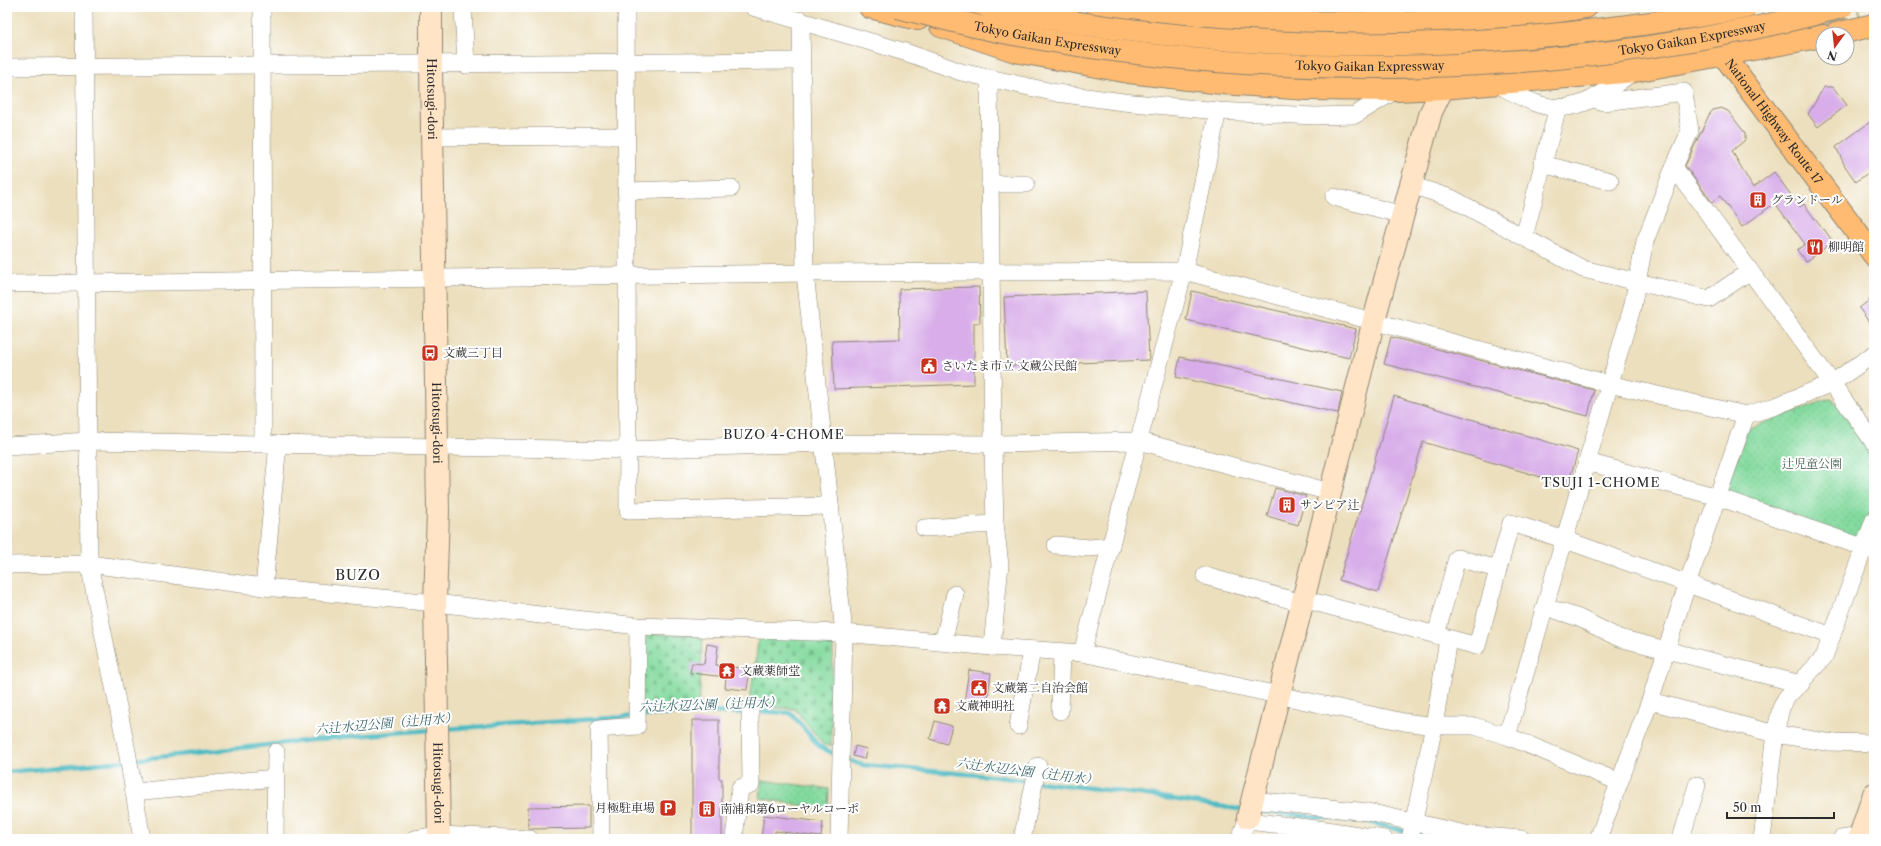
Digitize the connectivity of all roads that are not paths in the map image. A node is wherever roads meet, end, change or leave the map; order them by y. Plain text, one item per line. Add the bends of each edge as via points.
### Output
1 (84, 7) edge
2 (262, 7) edge
3 (431, 7) edge
4 (463, 7) edge
5 (626, 7) edge
6 (753, 7) edge
7 (870, 7) edge
8 (898, 7) edge
9 (965, 7) edge
10 (988, 7) edge
11 (1097, 7) edge
12 (1387, 7) edge
13 (1586, 7) edge
14 (1688, 7) edge
15 (1746, 7) tunnel mouth
16 (1842, 7) tunnel mouth
17 (1479, 12) edge
18 (919, 19) junction
19 (800, 20) junction
20 (1404, 23) junction
21 (1815, 38) tunnel mouth
22 (1723, 55) junction
23 (801, 61) junction
24 (626, 63) junction
25 (263, 65) junction
26 (431, 65) junction
27 (466, 65) junction
28 (7, 67) edge
29 (84, 67) junction
30 (1634, 71) junction
31 (989, 78) junction
32 (1493, 82) junction
33 (1443, 88) junction
34 (1396, 90) junction
35 (1594, 99) junction
36 (1558, 107) junction
37 (1218, 111) junction
38 (626, 136) junction
39 (432, 137) junction
40 (1542, 164) junction
41 (1674, 167) junction
42 (1610, 181) dead end
43 (990, 184) junction
44 (1026, 184) dead end
45 (1411, 186) junction
46 (731, 188) dead end
47 (626, 190) junction
48 (1334, 197) dead end
49 (1403, 214) junction
50 (1524, 237) junction
51 (1874, 254) edge
52 (1184, 271) junction
53 (1750, 271) junction
54 (991, 272) junction
55 (805, 274) junction
56 (627, 277) junction
57 (434, 278) junction
58 (261, 281) junction
59 (1637, 282) junction
60 (7, 284) edge
61 (86, 284) junction
62 (1374, 320) junction
63 (1874, 354) edge
64 (1832, 383) junction
65 (1609, 384) junction
66 (1746, 415) junction
67 (88, 441) junction
68 (1139, 442) junction
69 (270, 443) junction
70 (823, 443) junction
71 (1874, 443) edge
72 (993, 444) junction
73 (7, 446) edge
74 (437, 446) junction
75 (627, 450) junction
76 (1588, 462) junction
77 (1330, 492) junction
78 (1718, 497) junction
79 (830, 506) junction
80 (1874, 520) edge
81 (996, 524) junction
82 (924, 528) dead end
83 (1566, 540) junction
84 (1056, 545) dead end
85 (1111, 546) junction
86 (1869, 549) edge
87 (89, 564) junction
88 (7, 565) edge
89 (1498, 569) junction
90 (1204, 576) dead end
91 (1688, 583) junction
92 (264, 587) junction
93 (955, 594) dead end
94 (1303, 601) junction
95 (436, 603) junction
96 (1546, 607) junction
97 (638, 626) junction
98 (844, 633) junction
99 (1832, 636) junction
100 (1442, 637) junction
101 (943, 642) junction
102 (992, 647) junction
103 (1032, 650) junction
104 (1666, 650) junction
105 (1062, 652) junction
106 (1082, 653) junction
107 (1801, 684) junction
108 (1279, 696) junction
109 (1650, 701) junction
110 (750, 710) dead end
111 (1060, 710) dead end
112 (1018, 726) dead end
113 (1434, 726) junction
114 (1775, 734) junction
115 (1507, 736) junction
116 (1874, 743) edge
117 (276, 752) dead end
118 (1038, 766) dead end
119 (274, 778) junction
120 (1619, 782) junction
121 (1697, 785) dead end
122 (134, 792) junction
123 (1874, 794) edge
124 (1250, 811) junction
125 (1412, 831) edge
126 (1324, 834) edge
127 (439, 837) edge
128 (1858, 837) edge
129 (142, 839) edge
130 (275, 839) edge
131 (415, 839) edge
132 (530, 839) edge
133 (601, 839) edge
134 (734, 839) edge
135 (839, 839) edge
136 (1022, 839) edge
137 (1240, 839) edge
138 (1384, 839) edge
139 (1522, 839) edge
140 (1598, 839) edge
141 (1682, 839) edge
142 (1762, 839) edge

1 - 29 street
2 - 25 street
3 - 26 street, Hitotsugi-dori
4 - 27 street
5 - 24 street
6 - 19 street
7 - 18 highway
8 - 16 highway, Tokyo Gaikan Expressway, bridge via 1018,35 1090,47 1210,60 1358,67 1494,63 1648,46 1725,33
9 - 18 highway via 1081,29 1135,46 990,34
10 - 15 highway, Tokyo Gaikan Expressway, bridge via 1091,26 1155,33 1284,42 1359,44 1453,42 1568,34
11 - 20 highway via 1258,22
12 - 20 street
13 - 17 highway via 1542,14
14 - 22 highway, National Highway Route 17
17 - 20 highway
17 - 33 street
18 - 34 highway via 1015,52 1129,72 1300,89
19 - 23 street
19 - 31 street via 961,72
21 - 22 highway
22 - 30 highway
22 - 51 highway, National Highway Route 17
23 - 24 street
23 - 55 street
24 - 27 street
24 - 38 street
25 - 26 street
25 - 29 street
25 - 58 street
26 - 27 street
26 - 39 street, Hitotsugi-dori
28 - 29 street
29 - 61 street
30 - 32 highway
30 - 35 street
31 - 37 street via 1057,93
31 - 43 street
32 - 33 highway
32 - 36 street via 1536,104
33 - 34 highway
33 - 45 street via 1431,112
34 - 37 street via 1355,115 1314,116
35 - 36 street via 1578,105
35 - 41 street via 1603,102 1684,92 1690,131
36 - 40 street
37 - 52 street
38 - 39 street
38 - 47 street
39 - 57 street, Hitotsugi-dori
40 - 42 street
40 - 50 street
41 - 53 street
41 - 59 street via 1645,241
43 - 44 street
43 - 54 street
45 - 49 street
45 - 50 street via 1451,198
46 - 47 street
47 - 56 street
48 - 49 street
49 - 62 street
50 - 59 street via 1583,269
52 - 54 street
52 - 62 street
52 - 68 street
53 - 59 street via 1709,299
53 - 64 street
54 - 55 street
54 - 72 street
55 - 56 street
55 - 70 street
56 - 57 street
56 - 75 street
57 - 58 street
57 - 74 street, Hitotsugi-dori
58 - 61 street
58 - 69 street
59 - 65 street via 1632,308
60 - 61 street
61 - 67 street
62 - 65 street
62 - 77 street
63 - 64 street
64 - 66 street via 1776,406
64 - 71 street
65 - 66 street
65 - 76 street
66 - 78 street
67 - 69 street
67 - 73 street
67 - 87 street
68 - 72 street
68 - 77 street
68 - 85 street
69 - 74 street
69 - 92 street
70 - 72 street
70 - 75 street
70 - 79 street
72 - 81 street
74 - 75 street
74 - 95 street, Hitotsugi-dori
75 - 79 street via 628,511
76 - 78 street
76 - 83 street
77 - 94 street
78 - 86 street
78 - 91 street
79 - 98 street
80 - 86 street
81 - 82 street
81 - 102 street via 1000,565
83 - 89 street via 1511,523
83 - 91 street
83 - 96 street
84 - 85 street via 1089,548
85 - 106 street
86 - 99 street
87 - 88 street
87 - 92 street
87 - 122 street
89 - 100 street via 1477,646
89 - 100 street via 1457,558
90 - 94 street
91 - 99 street
91 - 104 street
92 - 95 street
93 - 101 street
94 - 100 street
94 - 108 street
95 - 97 street
95 - 127 street, Hitotsugi-dori
96 - 104 street via 1579,618 1619,638
96 - 115 street
97 - 98 street
97 - 133 street via 637,726 599,729
98 - 101 street
98 - 135 street
99 - 107 street via 1824,656
100 - 113 street
101 - 102 street
102 - 103 street
103 - 105 street
103 - 112 street
104 - 107 street
104 - 109 street
105 - 106 street
105 - 111 street
106 - 108 street
107 - 114 street via 1786,698
108 - 113 street via 1396,721
108 - 124 street
109 - 114 street
109 - 120 street
110 - 134 street via 750,784 740,788
113 - 115 street via 1474,726
113 - 125 street
114 - 116 street via 1826,742
114 - 142 street
115 - 120 street
117 - 119 street
118 - 136 street
119 - 122 street
119 - 130 street
120 - 140 street
121 - 141 street
122 - 129 street
123 - 128 street
124 - 125 street via 1368,812
124 - 126 street
124 - 137 street
125 - 139 street
126 - 138 street
127 - 131 street
127 - 132 street

